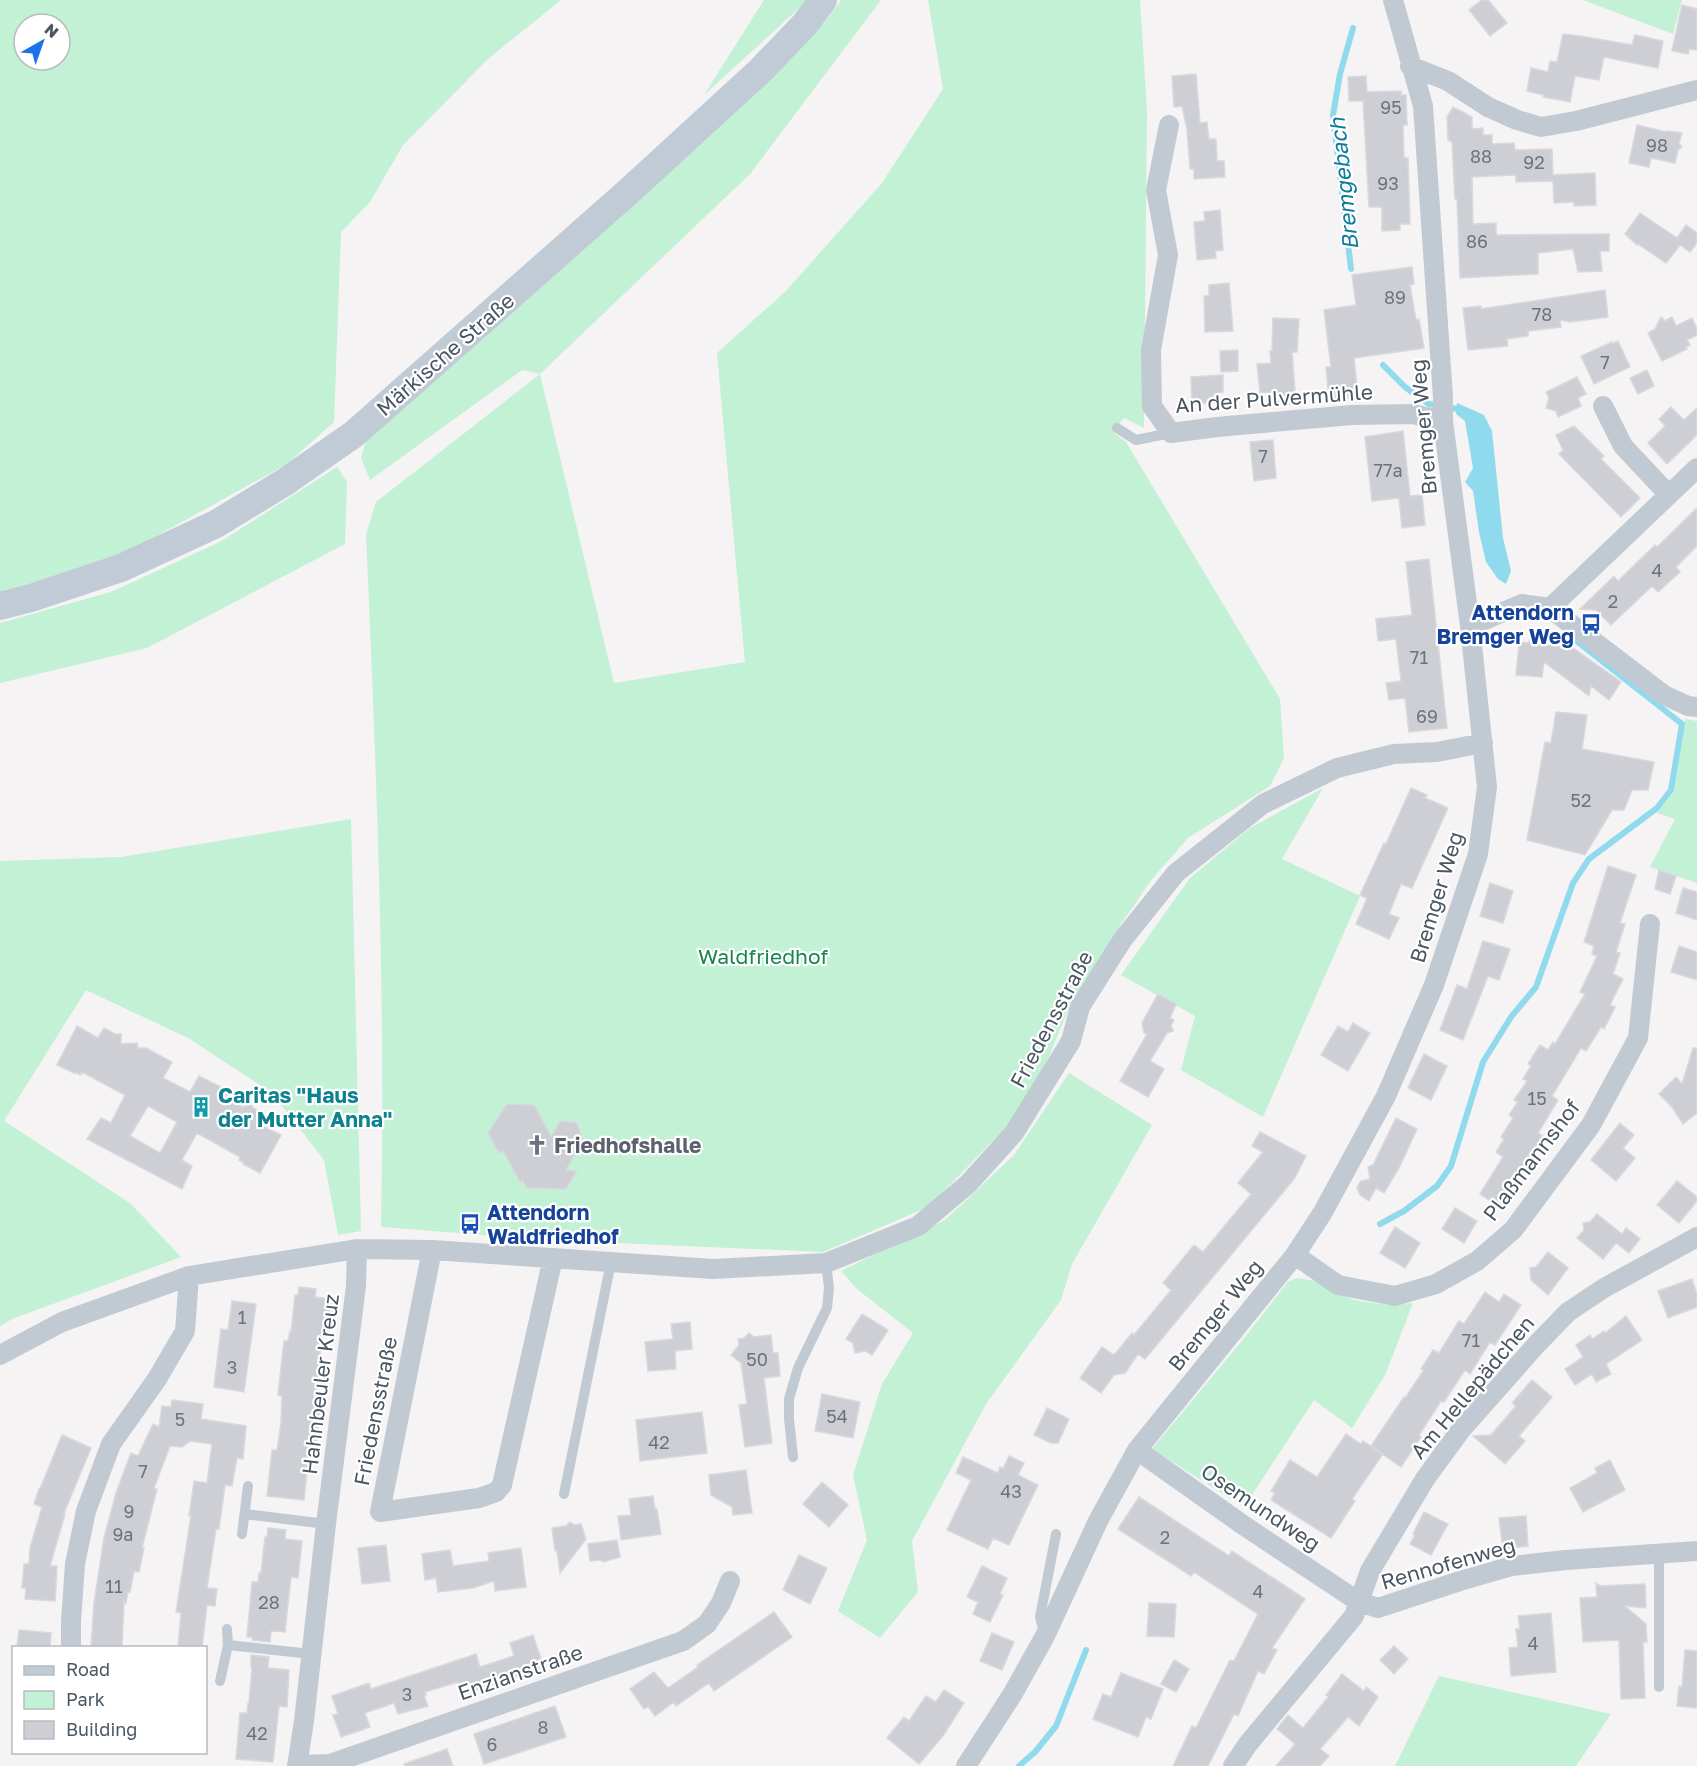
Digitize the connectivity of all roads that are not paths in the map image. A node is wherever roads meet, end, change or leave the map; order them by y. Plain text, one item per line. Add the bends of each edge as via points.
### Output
1 (823, 0) edge
2 (1393, 0) edge
3 (1410, 66) junction
4 (1697, 90) edge
5 (1169, 125) dead end
6 (1603, 406) dead end
7 (1443, 410) junction
8 (1117, 428) dead end
9 (1170, 433) junction
10 (1697, 468) edge
11 (1669, 495) junction
12 (0, 606) edge
13 (1550, 608) junction
14 (1470, 626) junction
15 (1697, 707) edge
16 (1483, 743) junction
17 (1650, 924) dead end
18 (1697, 1238) edge
19 (357, 1249) junction
20 (432, 1250) junction
21 (1295, 1255) junction
22 (553, 1258) junction
23 (611, 1262) junction
24 (826, 1263) junction
25 (189, 1276) junction
26 (0, 1355) edge
27 (1137, 1450) junction
28 (793, 1457) dead end
29 (248, 1486) dead end
30 (564, 1494) dead end
31 (245, 1514) junction
32 (326, 1524) junction
33 (242, 1534) dead end
34 (1056, 1534) dead end
35 (1697, 1551) edge
36 (1659, 1555) junction
37 (729, 1581) dead end
38 (1359, 1602) junction
39 (227, 1629) dead end
40 (1045, 1636) junction
41 (228, 1645) junction
42 (71, 1646) edge
43 (311, 1654) junction
44 (220, 1682) dead end
45 (1659, 1687) dead end
46 (297, 1765) edge
47 (966, 1766) edge
48 (1233, 1766) edge

1 - 12 main road, Märkische Straße via 805,24 736,93 354,434 216,524 121,568
2 - 3 street, Bremger Weg
3 - 4 street via 1448,81 1488,107 1541,127
3 - 7 street, Bremger Weg via 1423,106
5 - 9 street, An der Pulvermühle via 1156,190 1168,255 1151,350 1152,406
6 - 11 street via 1623,446
7 - 9 street, An der Pulvermühle
7 - 14 street, Bremger Weg
8 - 9 lane via 1136,440
10 - 11 street
11 - 13 street
13 - 14 street via 1522,604
13 - 15 street via 1664,695
14 - 16 street, Bremger Weg
16 - 21 street, Bremger Weg via 1487,787 1478,854 1434,985 1386,1096
16 - 24 street, Friedensstraße via 1437,752 1394,754 1337,768 1263,804 1176,873 1123,939 1080,1006 1071,1041 1014,1133 968,1184 918,1226
17 - 21 street, Plaßmannshof via 1638,1038 1591,1125 1513,1230 1477,1261 1436,1284 1395,1296 1338,1285
18 - 38 street, Am Hellepädchen via 1604,1287 1568,1312 1536,1345 1460,1431 1425,1479 1370,1571
19 - 20 street, Friedensstraße
19 - 25 street, Friedensstraße
19 - 32 street, Hahnbeuler Kreuz via 356,1286
20 - 22 street, Friedensstraße
20 - 22 street, Friedensstraße via 380,1512 479,1498 496,1492 502,1485
21 - 27 street, Bremger Weg
22 - 23 street, Friedensstraße
23 - 24 street, Friedensstraße via 713,1269
23 - 30 lane
24 - 28 lane via 827,1308 798,1368 789,1399
25 - 26 street, Friedensstraße via 62,1322
25 - 42 street via 185,1331 111,1444 86,1511 75,1564
27 - 38 street, Osemundweg
27 - 40 street, Bremger Weg via 1098,1521
29 - 31 lane
31 - 32 lane
31 - 33 lane
32 - 43 street, Hahnbeuler Kreuz
34 - 40 lane via 1040,1617
35 - 36 street, Rennofenweg
36 - 38 street, Rennofenweg via 1512,1566 1378,1608
36 - 45 lane
37 - 46 street, Enzianstraße via 722,1603 707,1624 683,1641 330,1764
38 - 48 street, Am Hellepädchen via 1353,1616
39 - 41 lane
40 - 47 street, Bremger Weg
41 - 43 lane
41 - 44 lane
43 - 46 street, Hahnbeuler Kreuz

